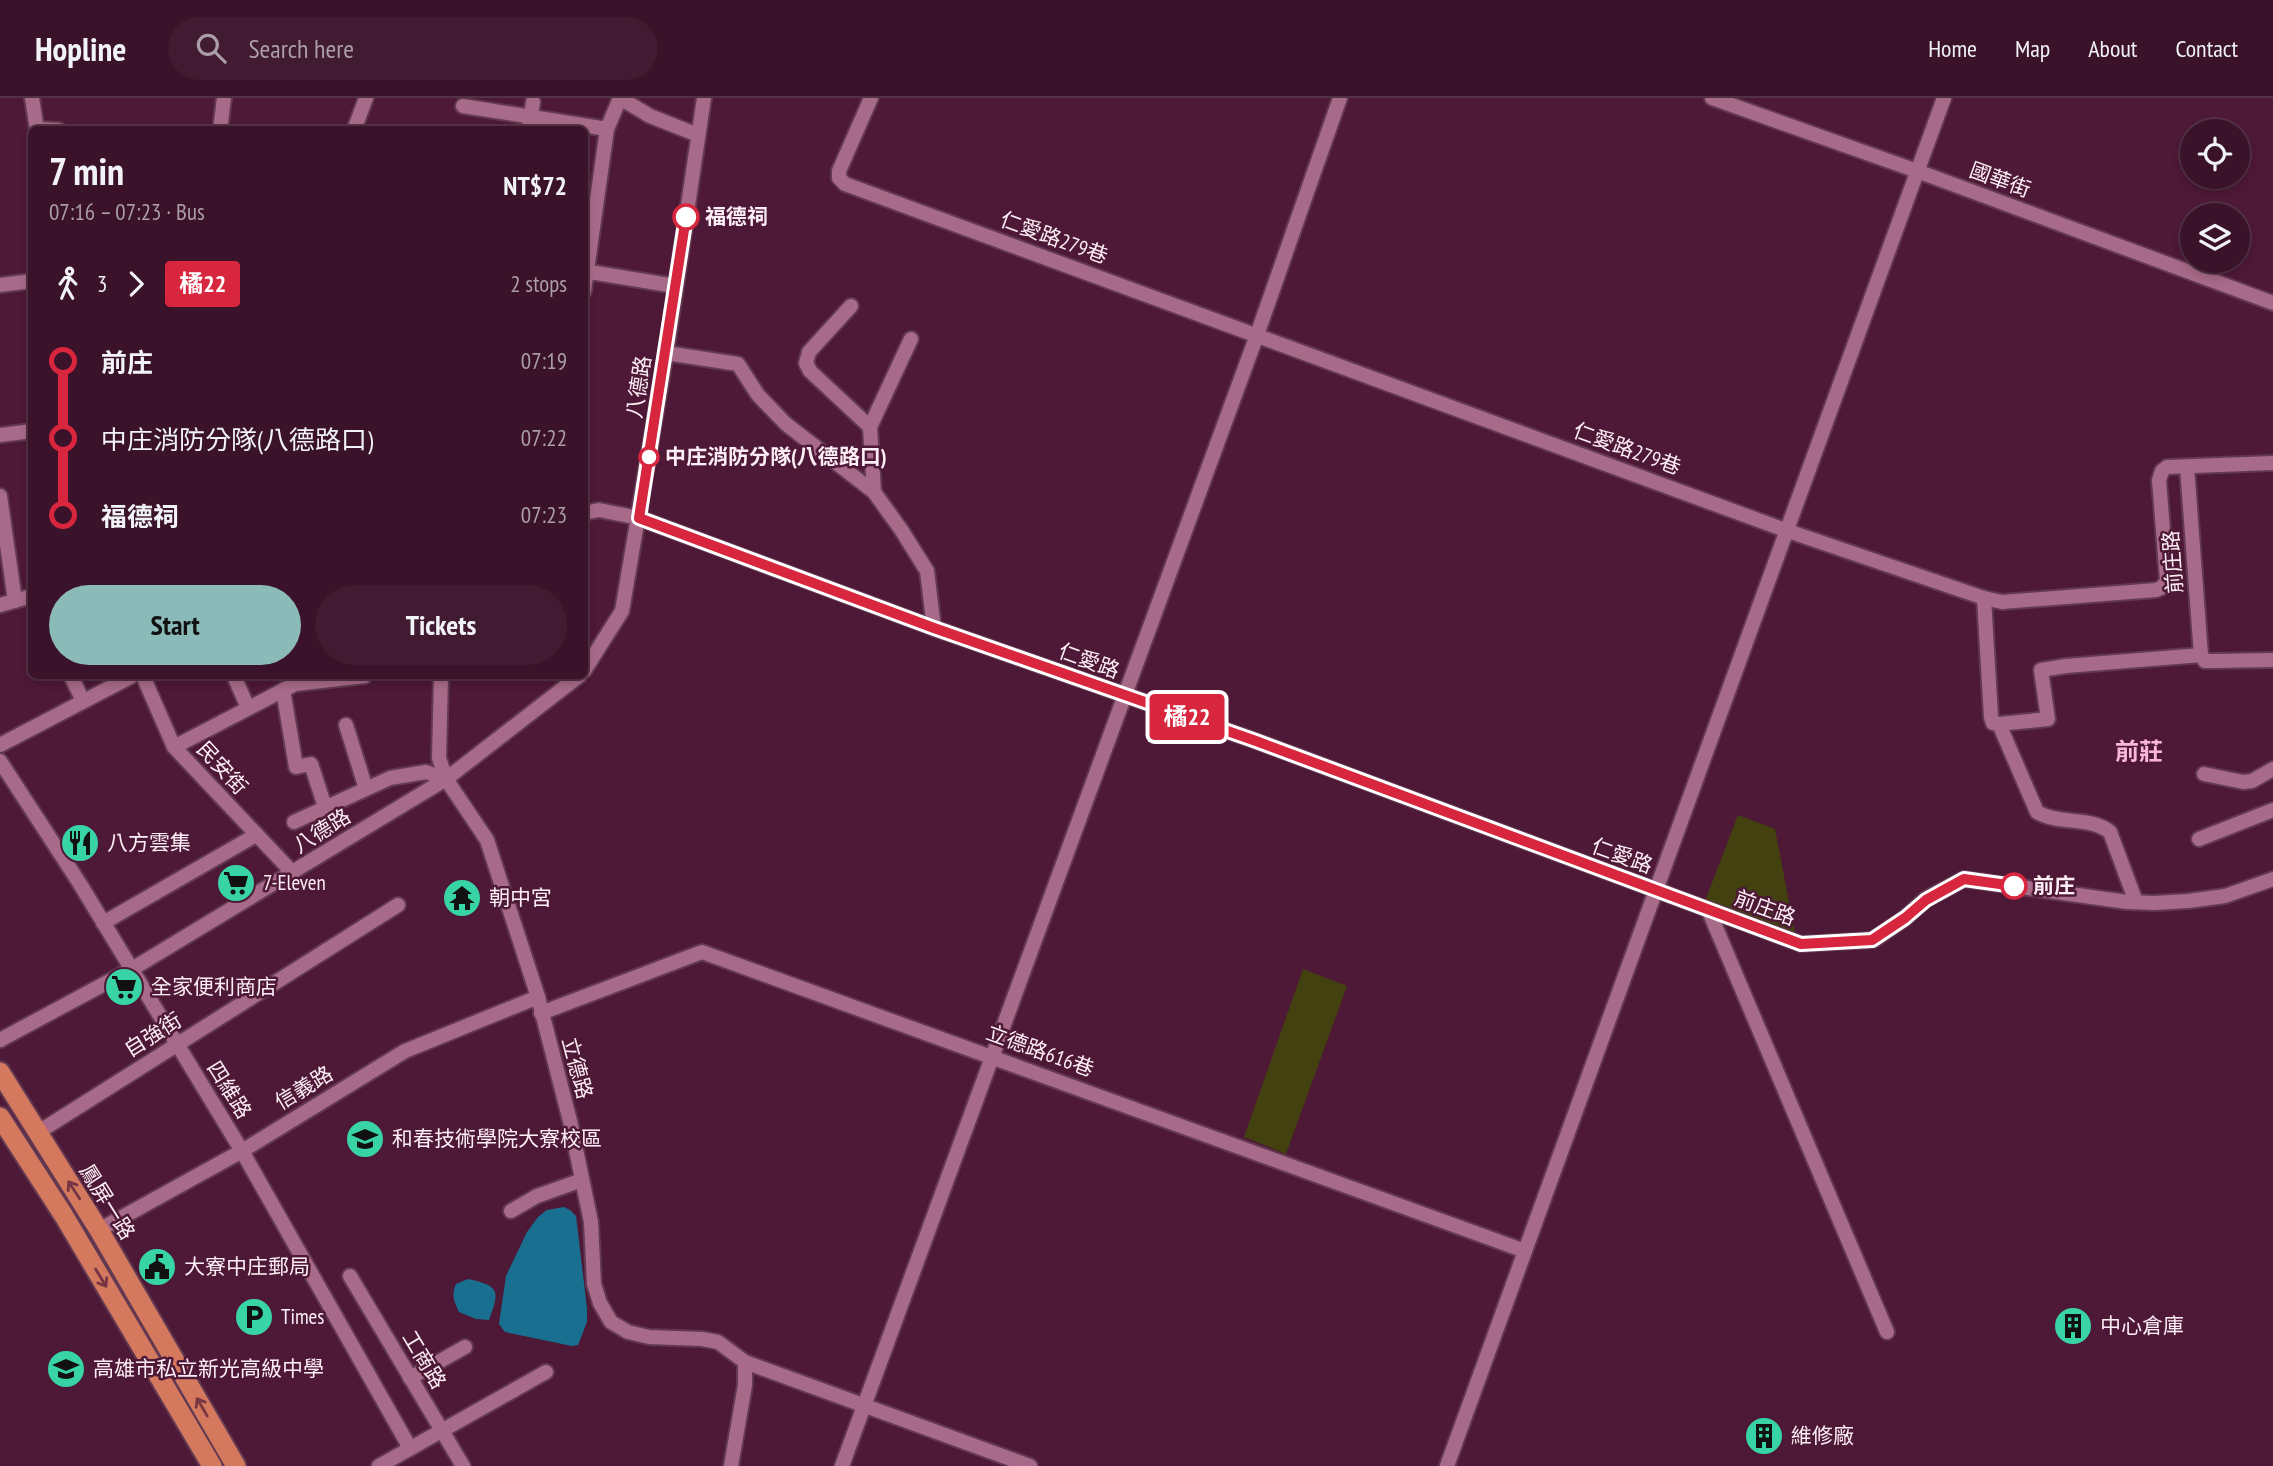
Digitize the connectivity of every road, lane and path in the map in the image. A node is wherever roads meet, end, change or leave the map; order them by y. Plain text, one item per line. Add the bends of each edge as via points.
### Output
1 (32, 98) edge
2 (224, 98) edge
3 (366, 98) edge
4 (620, 98) edge
5 (704, 98) edge
6 (871, 98) edge
7 (1340, 98) edge
8 (1712, 98) edge
9 (1944, 98) edge
10 (533, 102) dead end
11 (463, 106) dead end
12 (530, 123) edge
13 (37, 126) edge
14 (220, 126) edge
15 (356, 126) edge
16 (568, 126) edge
17 (588, 128) edge
18 (607, 129) junction
19 (698, 135) junction
20 (1917, 171) junction
21 (588, 258) edge
22 (588, 272) edge
23 (28, 282) edge
24 (0, 285) edge
25 (675, 286) junction
26 (2273, 303) edge
27 (851, 306) dead end
28 (1257, 335) junction
29 (911, 338) dead end
30 (666, 353) junction
31 (870, 427) junction
32 (28, 431) edge
33 (0, 435) edge
34 (2273, 463) edge
35 (2187, 467) junction
36 (874, 492) junction
37 (0, 496) edge
38 (588, 512) edge
39 (639, 518) junction
40 (1785, 530) junction
41 (28, 597) edge
42 (1984, 598) junction
43 (15, 601) junction
44 (0, 605) edge
45 (934, 628) junction
46 (2201, 655) junction
47 (2273, 660) edge
48 (588, 665) edge
49 (72, 679) edge
50 (126, 679) edge
51 (144, 679) edge
52 (235, 679) edge
53 (339, 679) edge
54 (441, 679) edge
55 (575, 679) edge
56 (283, 690) junction
57 (1125, 696) junction
58 (83, 701) junction
59 (247, 708) junction
60 (346, 724) dead end
61 (1999, 724) junction
62 (0, 745) edge
63 (174, 747) junction
64 (0, 761) edge
65 (2272, 771) edge
66 (2204, 774) dead end
67 (446, 779) junction
68 (366, 789) junction
69 (325, 807) junction
70 (2273, 810) edge
71 (294, 822) dead end
72 (256, 835) junction
73 (2199, 839) dead end
74 (293, 873) junction
75 (2273, 879) edge
76 (1656, 891) junction
77 (2136, 902) junction
78 (398, 905) dead end
79 (1708, 909) junction
80 (103, 923) junction
81 (132, 969) junction
82 (538, 997) junction
83 (541, 1013) junction
84 (0, 1040) edge
85 (177, 1045) junction
86 (992, 1056) junction
87 (0, 1072) edge
88 (0, 1117) edge
89 (37, 1133) junction
90 (242, 1151) junction
91 (582, 1180) junction
92 (511, 1212) dead end
93 (99, 1230) junction
94 (1525, 1251) junction
95 (350, 1276) dead end
96 (1887, 1332) dead end
97 (465, 1347) dead end
98 (745, 1362) junction
99 (546, 1371) dead end
100 (411, 1378) junction
101 (864, 1406) junction
102 (442, 1431) junction
103 (410, 1448) junction
104 (212, 1466) edge
105 (236, 1466) edge
106 (379, 1466) edge
107 (463, 1466) edge
108 (731, 1466) edge
109 (842, 1466) edge
110 (1030, 1466) edge
111 (1447, 1466) edge

1 - 13 street
2 - 14 street
3 - 15 street
4 - 18 street
4 - 19 street
5 - 19 street, 八德路
6 - 28 street, 仁愛路279巷 via 839,171 845,184
7 - 28 street
8 - 20 street, 國華街
9 - 20 street
10 - 12 street
11 - 12 street
12 - 16 street
17 - 18 street
18 - 21 street
19 - 25 street, 八德路
20 - 26 street, 國華街
20 - 40 street
22 - 25 street
23 - 24 street
25 - 30 street, 八德路
27 - 31 street via 809,352 806,363
28 - 40 street, 仁愛路279巷
28 - 57 street
29 - 31 street
30 - 36 street via 738,364 758,396 786,424
30 - 39 street, 八德路
31 - 36 street
32 - 33 street
34 - 35 street
35 - 42 street, 仁愛路279巷 via 2167,467 2159,480 2167,580 2163,587 2002,602
35 - 46 street, 前庄路
36 - 45 street via 927,571
37 - 43 street
38 - 39 street, 仁愛路
39 - 45 street, 仁愛路
39 - 48 street, 八德路 via 622,611
40 - 42 street, 仁愛路279巷
40 - 76 street
41 - 43 street
42 - 61 street via 1991,717
43 - 44 street
45 - 57 street, 仁愛路
46 - 47 street via 2205,661
46 - 61 street via 2041,670 2048,719
49 - 58 street
50 - 58 street
51 - 63 street, 民安街
52 - 59 street
53 - 56 street via 295,684
54 - 67 street, 立德路 via 439,758
55 - 67 street, 八德路
56 - 59 street
56 - 69 street via 296,767 311,764
57 - 76 street, 仁愛路
57 - 86 street
58 - 62 street
59 - 63 street
60 - 68 street
61 - 77 street via 2037,813 2102,825 2110,832
63 - 72 street, 民安街
64 - 80 street, 四維路
65 - 66 street via 2243,782
67 - 68 street via 426,772 390,778
67 - 74 street, 八德路
67 - 82 street, 立德路 via 487,840
68 - 69 street
69 - 71 street
70 - 73 street
72 - 74 street, 民安街
72 - 80 street
74 - 81 street, 八德路
75 - 77 street, 前庄路 via 2225,896
76 - 79 street, 前庄路
76 - 94 street
77 - 79 street, 前庄路 via 1964,879 1872,940 1825,944 1801,944
78 - 85 street, 自強街
79 - 96 street
80 - 81 street, 四維路
81 - 84 street, 八德路
81 - 85 street, 四維路
82 - 83 street, 立德路
82 - 90 street, 信義路 via 405,1051
83 - 86 street, 立德路616巷 via 702,953
83 - 91 street, 立德路
85 - 89 street, 自強街
85 - 90 street, 四維路
86 - 94 street, 立德路616巷
86 - 101 street
87 - 89 main road, 鳳屏一路
88 -> 104 main road, 鳳屏一路
93 -> 89 main road, 鳳屏一路
90 - 93 street, 信義路
90 - 103 street, 四維路
91 - 92 street via 537,1196
91 - 98 street, 立德路 via 591,1222 594,1284 611,1322 639,1335 718,1342
105 -> 93 main road, 鳳屏一路
94 - 111 street
95 - 100 street, 工商路
97 - 100 street
98 - 101 street, 立德路
98 - 108 street
99 - 102 street
100 - 102 street, 工商路
101 - 109 street
101 - 110 street, 立德路
102 - 103 street
102 - 107 street, 工商路
103 - 106 street

